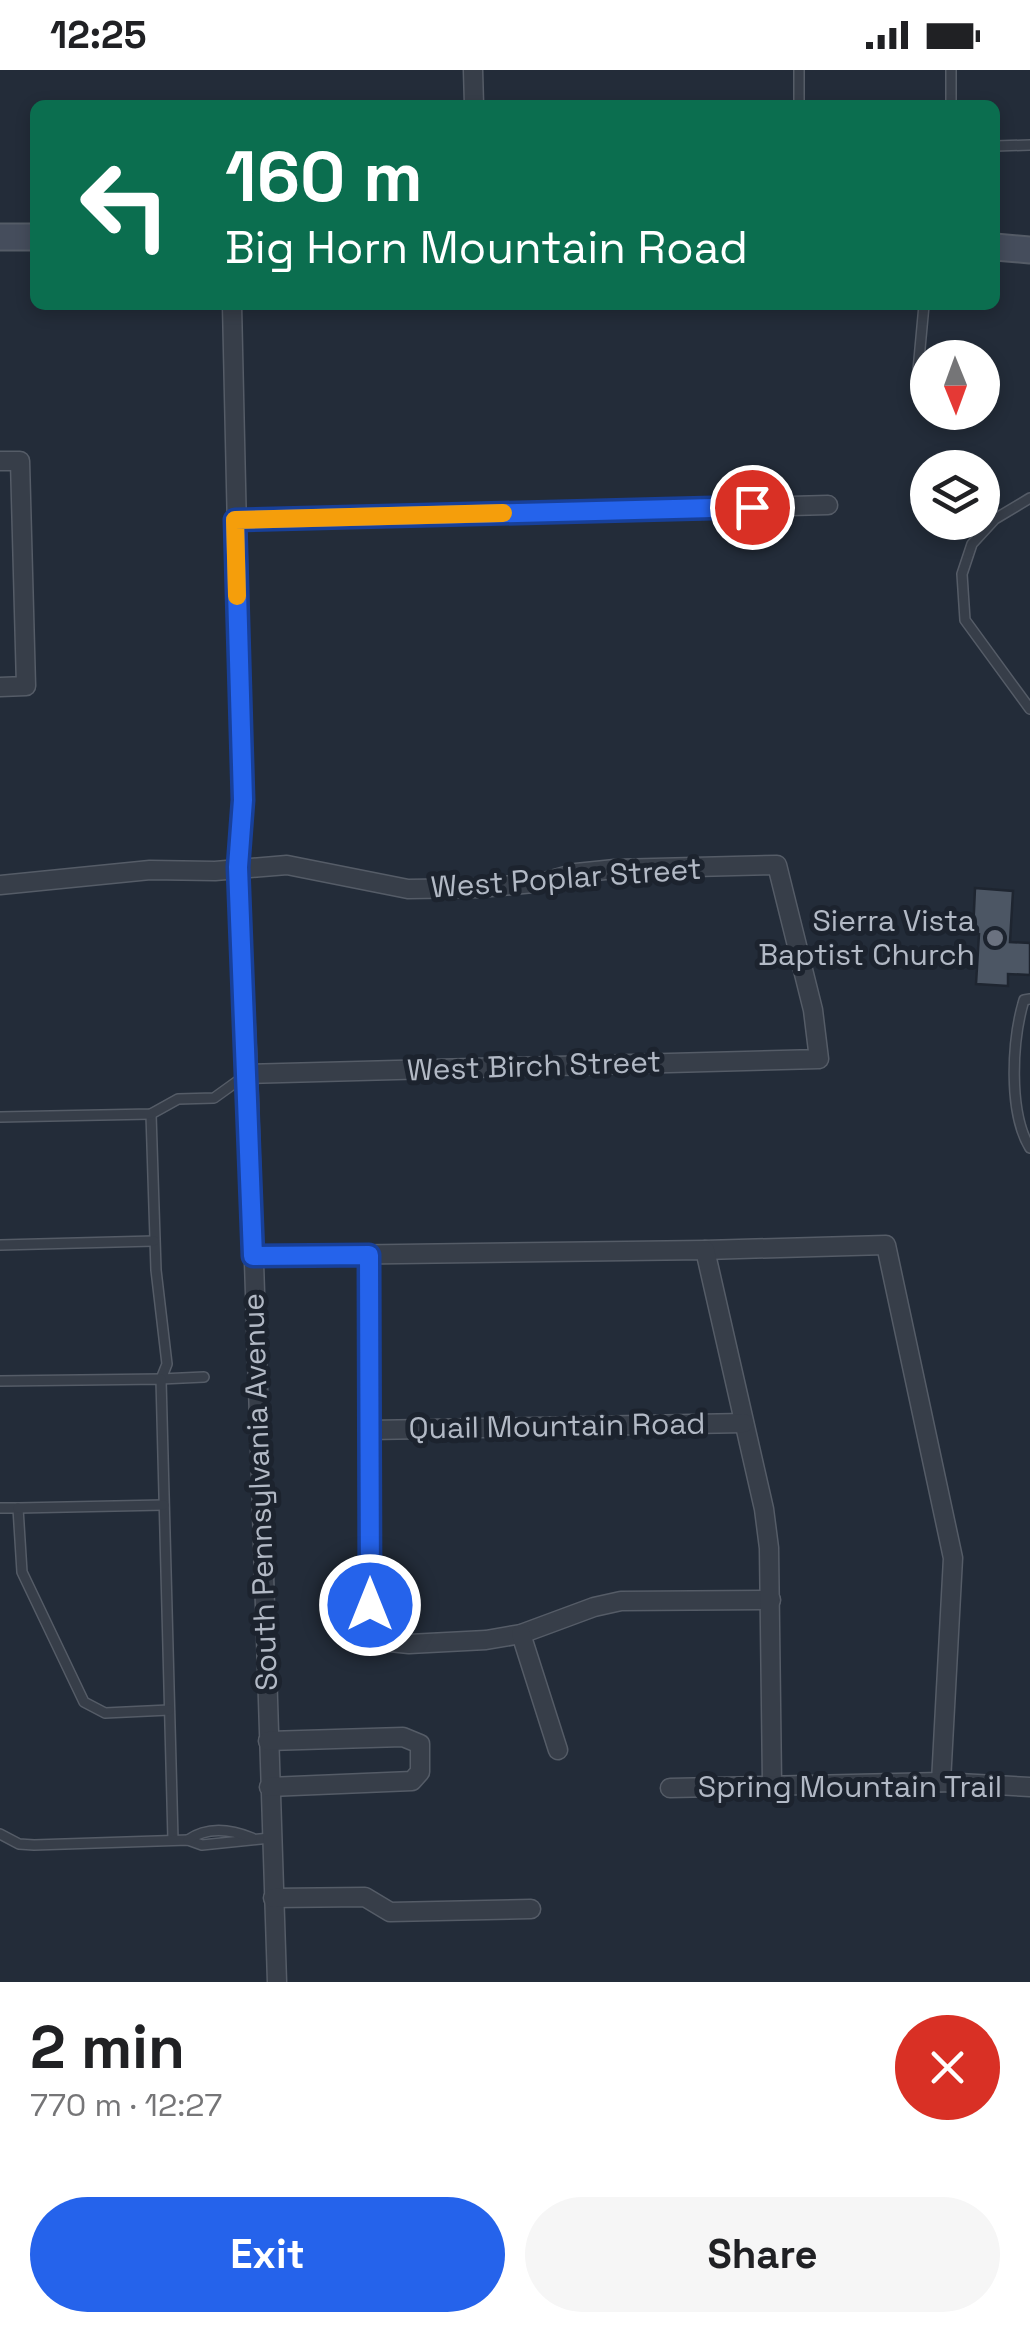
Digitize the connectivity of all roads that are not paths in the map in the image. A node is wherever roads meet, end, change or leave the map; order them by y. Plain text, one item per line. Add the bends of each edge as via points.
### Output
1 (473, 70) edge
2 (799, 70) edge
3 (951, 70) edge
4 (474, 100) edge
5 (799, 100) edge
6 (951, 100) edge
7 (1030, 145) edge
8 (1000, 146) edge
9 (30, 236) edge
10 (0, 237) edge
11 (1000, 247) edge
12 (1030, 250) edge
13 (232, 310) edge
14 (924, 310) edge
15 (921, 340) edge
16 (0, 461) edge
17 (1030, 498) edge
18 (828, 505) dead end
19 (235, 520) junction
20 (0, 687) edge
21 (1030, 709) edge
22 (238, 867) junction
23 (0, 884) edge
24 (1030, 999) edge
25 (819, 1059) joint
26 (248, 1074) junction
27 (151, 1114) junction
28 (0, 1116) edge
29 (1030, 1148) edge
30 (154, 1241) junction
31 (0, 1245) edge
32 (705, 1250) junction
33 (369, 1255) junction
34 (253, 1256) junction
35 (204, 1378) dead end
36 (161, 1379) junction
37 (0, 1381) edge
38 (744, 1423) junction
39 (370, 1430) junction
40 (164, 1506) junction
41 (0, 1508) edge
42 (18, 1508) junction
43 (771, 1600) junction
44 (520, 1634) junction
45 (169, 1710) junction
46 (268, 1741) junction
47 (558, 1750) dead end
48 (942, 1782) junction
49 (772, 1783) junction
50 (269, 1787) junction
51 (1030, 1787) edge
52 (670, 1788) dead end
53 (0, 1834) edge
54 (261, 1838) junction
55 (173, 1840) junction
56 (273, 1898) junction
57 (531, 1910) dead end
58 (276, 1982) edge

1 - 4 street
2 - 5 lane
3 - 6 lane
7 - 8 lane
9 - 10 main road
11 - 12 main road
13 - 19 street, South Pennsylvania Avenue
14 - 15 lane
16 - 20 street via 20,461 26,686
17 - 21 lane via 995,518 972,544 962,574 966,620
18 - 19 street
19 - 22 street, South Pennsylvania Avenue
22 - 23 street, West Poplar Street
22 - 25 street, West Poplar Street via 316,868 408,889 516,886 614,869 777,865
22 - 26 street, South Pennsylvania Avenue
24 - 29 lane via 1018,1019 1015,1105
25 - 26 street, West Birch Street
26 - 27 lane via 214,1098 178,1099
26 - 34 street, South Pennsylvania Avenue
27 - 28 lane
27 - 30 lane
30 - 31 lane
30 - 36 lane via 166,1339
32 - 33 street
32 - 38 street
32 - 48 street via 886,1244 952,1547
33 - 34 street
33 - 39 street
34 - 46 street, South Pennsylvania Avenue
35 - 36 lane
36 - 37 lane
36 - 40 lane
38 - 39 street, Quail Mountain Road
38 - 43 street via 764,1509
39 - 44 street via 371,1640 441,1644
40 - 42 lane
40 - 45 lane
41 - 42 lane
42 - 45 lane via 22,1572 84,1702 105,1712
43 - 44 street via 621,1601
43 - 49 street
44 - 47 street
45 - 55 lane
46 - 50 street, South Pennsylvania Avenue
46 - 50 street via 404,1737 420,1744 420,1772 412,1781
48 - 49 street, Spring Mountain Trail
48 - 51 street, Spring Mountain Trail
49 - 52 street, Spring Mountain Trail
50 - 54 street, South Pennsylvania Avenue
53 - 55 lane via 19,1844
54 - 55 lane via 218,1844
54 - 56 street, South Pennsylvania Avenue
56 - 57 street via 366,1897 390,1912
56 - 58 street, South Pennsylvania Avenue

